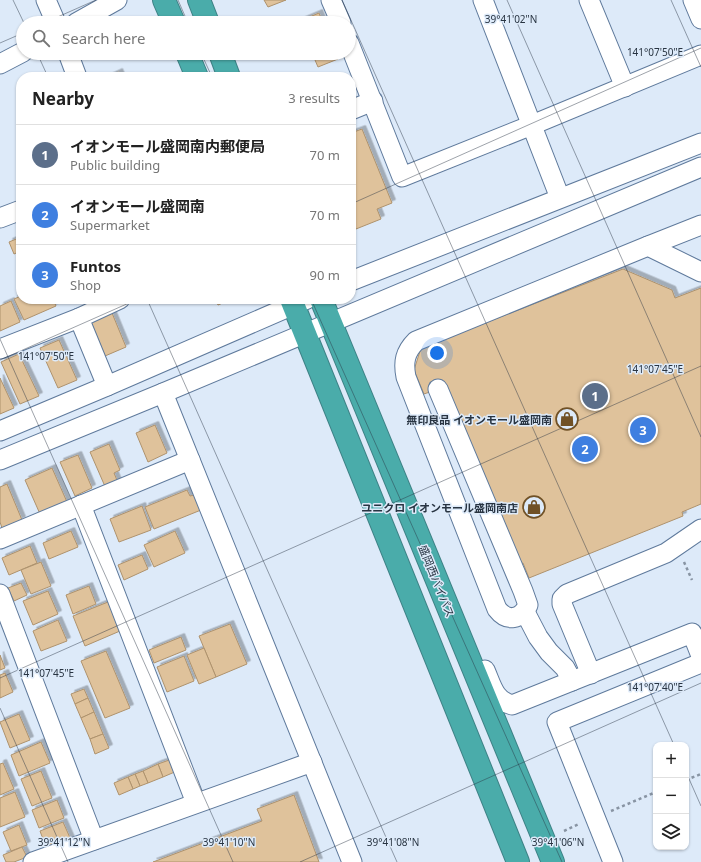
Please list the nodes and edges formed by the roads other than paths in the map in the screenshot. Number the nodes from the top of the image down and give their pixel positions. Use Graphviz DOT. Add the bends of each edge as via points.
graph roads {
  1 [pos="46,0"];
  2 [pos="117,0"];
  3 [pos="164,0"];
  4 [pos="199,0"];
  5 [pos="331,0"];
  6 [pos="482,0"];
  7 [pos="589,0"];
  8 [pos="693,0"];
  9 [pos="53,16"];
  10 [pos="88,16"];
  11 [pos="171,16"];
  12 [pos="205,16"];
  13 [pos="338,16"];
  14 [pos="701,20"];
  15 [pos="701,55"];
  16 [pos="16,56"];
  17 [pos="71,60"];
  18 [pos="190,60"];
  19 [pos="223,60"];
  20 [pos="356,60"];
  21 [pos="0,64"];
  22 [pos="75,72"];
  23 [pos="195,72"];
  24 [pos="227,72"];
  25 [pos="625,88"];
  26 [pos="373,101"];
  27 [pos="356,108"];
  28 [pos="532,125"];
  29 [pos="701,143"];
  30 [pos="701,156"];
  31 [pos="701,167"];
  32 [pos="604,181"];
  33 [pos="560,198"];
  34 [pos="16,212"];
  35 [pos="0,218"];
  36 [pos="701,225"];
  37 [pos="648,246"];
  38 [pos="701,272"];
  39 [pos="356,279"];
  40 [pos="109,304"];
  41 [pos="290,304"];
  42 [pos="298,304"];
  43 [pos="323,304"];
  44 [pos="79,318"];
  45 [pos="330,322"];
  46 [pos="305,333"];
  47 [pos="0,349"];
  48 [pos="107,386"];
  49 [pos="438,389"];
  50 [pos="163,393"];
  51 [pos="0,431"];
  52 [pos="0,460"];
  53 [pos="190,460"];
  54 [pos="81,505"];
  55 [pos="701,530"];
  56 [pos="0,539"];
  57 [pos="435,576"];
  58 [pos="0,594"];
  59 [pos="525,612"];
  60 [pos="696,631"];
  61 [pos="701,656"];
  62 [pos="701,663"];
  63 [pos="591,674"];
  64 [pos="572,681"];
  65 [pos="312,762"];
  66 [pos="196,803"];
  67 [pos="94,840"];
  68 [pos="33,862"];
  69 [pos="352,862"];
  70 [pos="518,862"];
  71 [pos="553,862"];
  72 [pos="613,862"];
  1 -- 9 [label="street"];
  2 -- 10 [label="street"];
  3 -- 11 [label="highway"];
  4 -- 12 [label="highway"];
  5 -- 13 [label="street"];
  6 -- 28 [label="street"];
  7 -- 25 [label="street"];
  8 -- 14 [label="street"];
  15 -- 25 [label="street"];
  16 -- 21 [label="street"];
  17 -- 22 [label="street"];
  18 -- 23 [label="highway"];
  19 -- 24 [label="highway"];
  20 -- 26 [label="street"];
  25 -- 28 [label="street"];
  26 -- 27 [label="street"];
  26 -- 28 [label="street" via="402,177"];
  28 -- 33 [label="street"];
  29 -- 32 [label="street"];
  30 -- 32 [label="street" via="648,178"];
  31 -- 45 [label="street"];
  32 -- 33 [label="street"];
  33 -- 39 [label="street"];
  34 -- 35 [label="street"];
  36 -- 37 [label="street"];
  37 -- 38 [label="street"];
  37 -- 59 [label="street" via="416,341 406,356 406,377 497,609 508,618"];
  40 -- 44 [label="street"];
  41 -- 48 [label="street"];
  42 -- 46 [label="highway"];
  43 -- 45 [label="highway, 盛岡西バイパス"];
  44 -- 47 [label="street"];
  44 -- 48 [label="street"];
  45 -- 46 [label="street"];
  45 -- 57 [label="highway, 盛岡西バイパス"];
  46 -- 50 [label="street"];
  46 -- 70 [label="highway"];
  48 -- 51 [label="street"];
  49 -- 59 [label="street" via="523,591 528,605"];
  50 -- 52 [label="street"];
  50 -- 53 [label="street"];
  53 -- 54 [label="street"];
  53 -- 65 [label="street"];
  54 -- 56 [label="street"];
  54 -- 66 [label="street"];
  55 -- 63 [label="street" via="666,553 562,598 562,604"];
  57 -- 64 [label="street" via="446,583 497,696 503,703 512,705"];
  57 -- 71 [label="highway, 盛岡西バイパス"];
  58 -- 67 [label="street"];
  59 -- 64 [label="street" via="538,636 565,668"];
  60 -- 61 [label="street"];
  60 -- 63 [label="street"];
  62 -- 72 [label="street" via="556,722"];
  63 -- 64 [label="street"];
  65 -- 66 [label="street"];
  65 -- 69 [label="street"];
  66 -- 67 [label="street"];
  67 -- 68 [label="street"];
}
